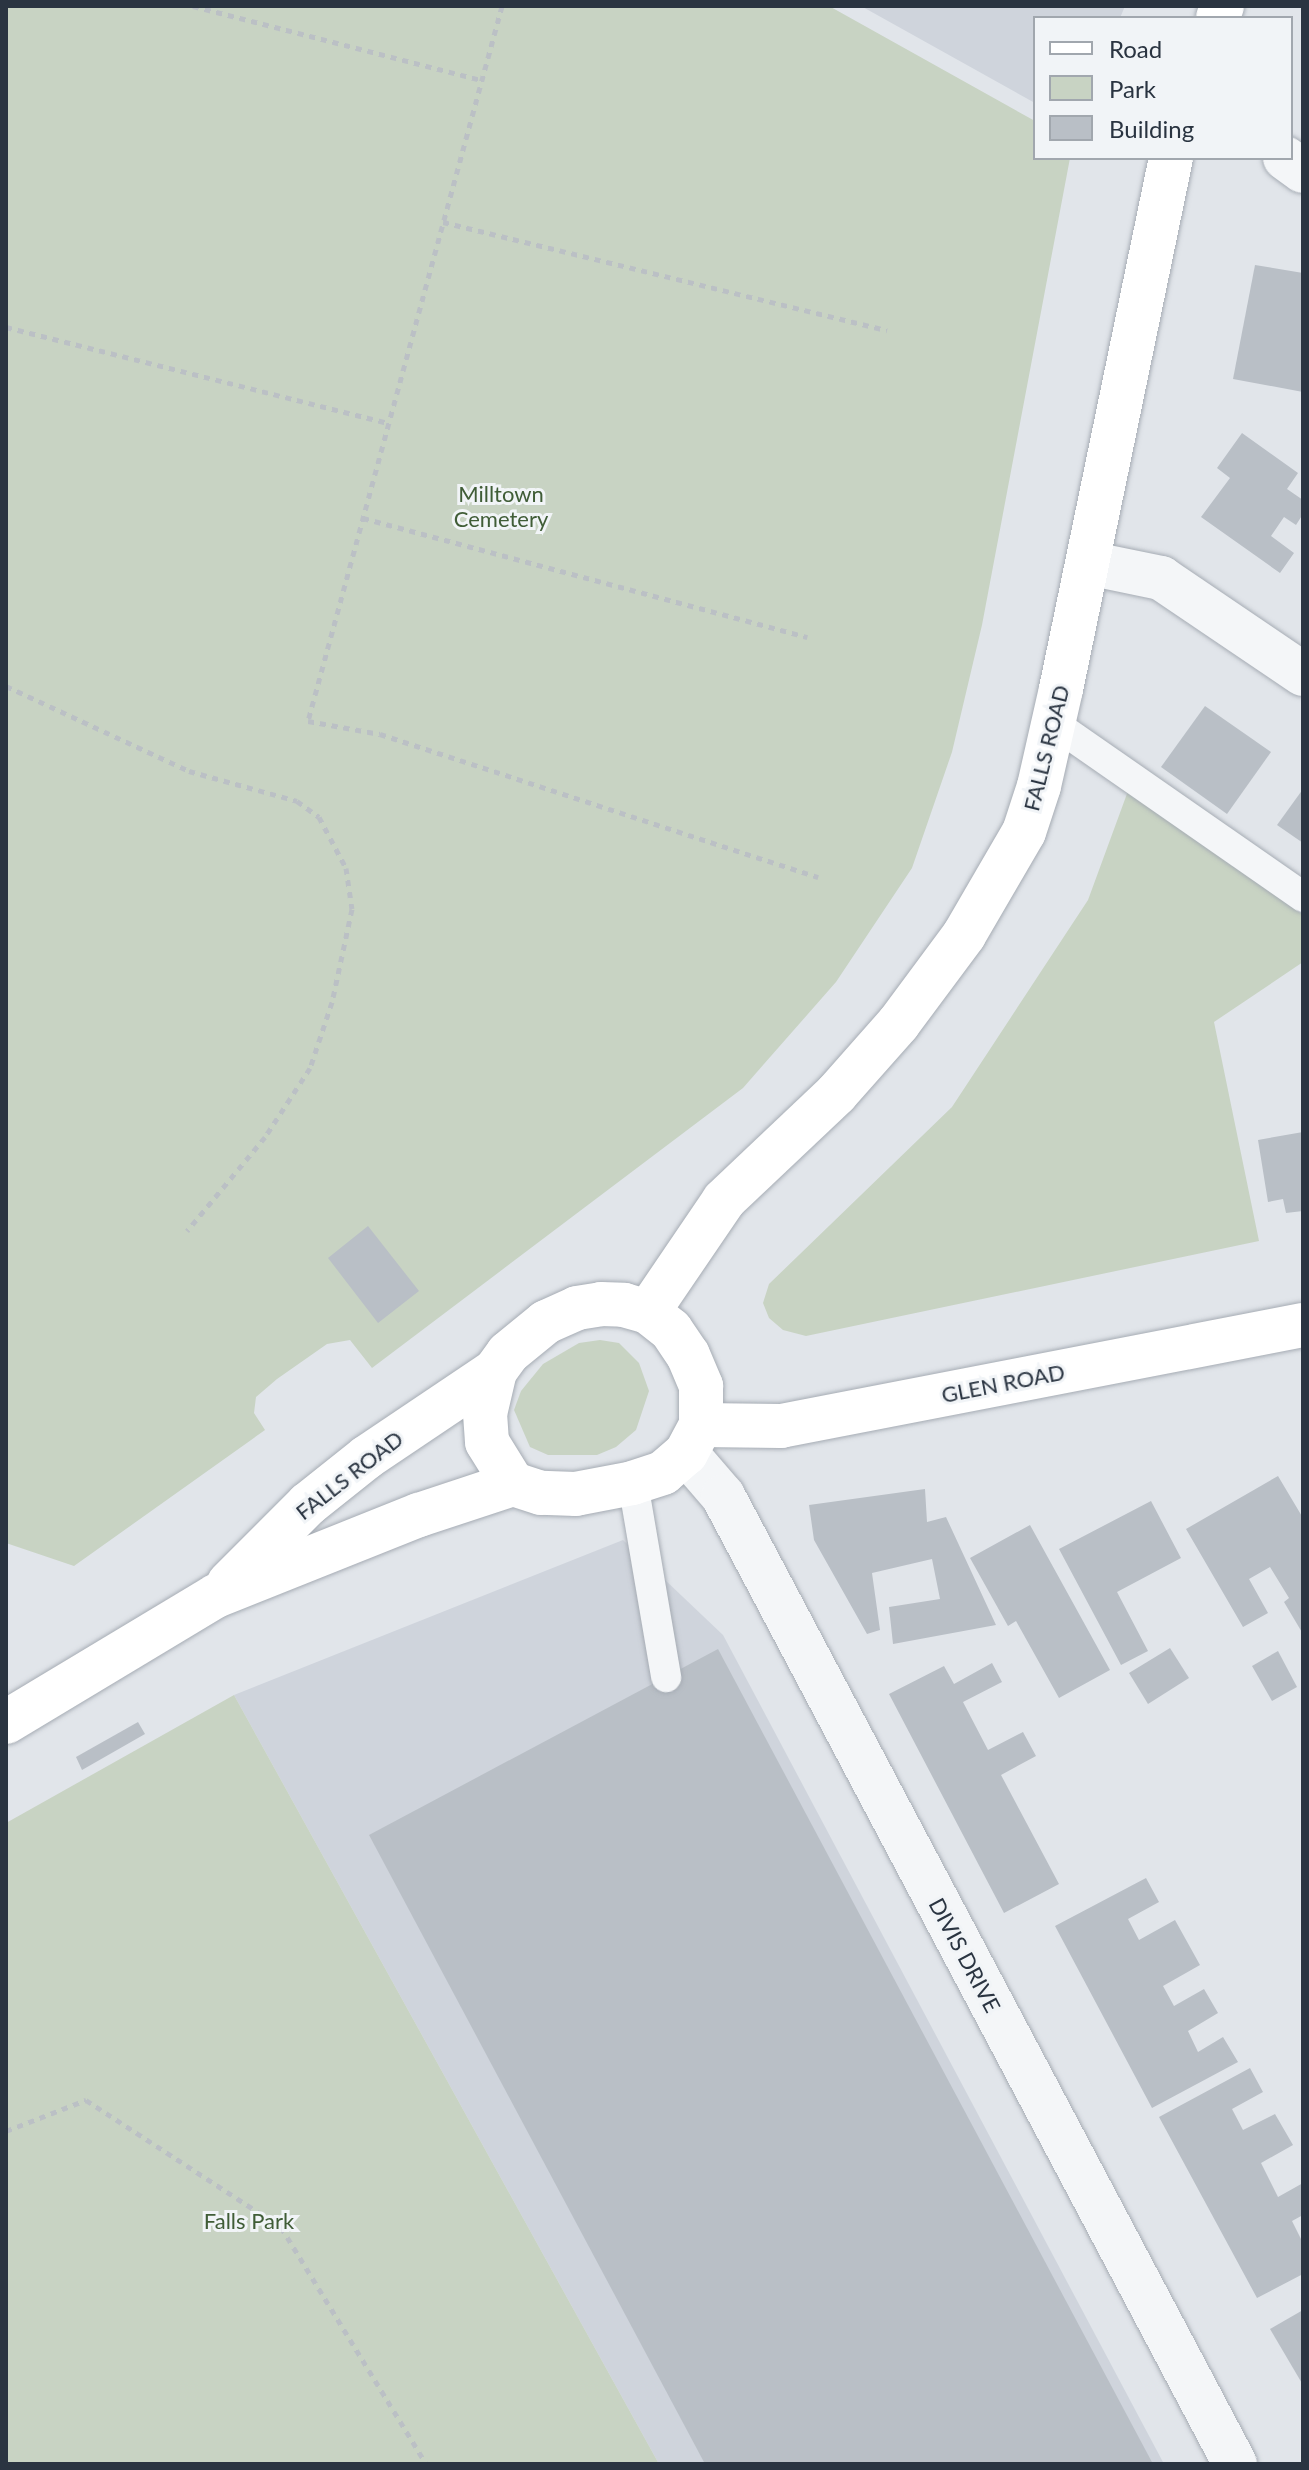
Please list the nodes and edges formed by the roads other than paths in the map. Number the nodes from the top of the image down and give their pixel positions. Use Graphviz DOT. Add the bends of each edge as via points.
graph roads {
  1 [pos="1171,160"];
  2 [pos="1088,563"];
  3 [pos="1303,674"];
  4 [pos="1053,723"];
  5 [pos="1303,897"];
  6 [pos="648,1312"];
  7 [pos="1303,1325"];
  8 [pos="495,1371"];
  9 [pos="694,1439"];
  10 [pos="633,1483"];
  11 [pos="513,1484"];
  12 [pos="216,1596"];
  13 [pos="666,1677"];
  14 [pos="6,1722"];
  15 [pos="1235,2464"];
  1 -- 2 [label="main road, FALLS ROAD"];
  2 -- 3 [label="street" via="1161,578"];
  2 -- 4 [label="main road, FALLS ROAD"];
  4 -- 5 [label="lane"];
  4 -- 6 [label="main road, FALLS ROAD" via="1024,832 964,935 898,1024 836,1094 724,1200"];
  6 -- 8 [label="main road" via="624,1305 577,1308 527,1336"];
  6 -- 9 [label="main road" via="671,1330 701,1386"];
  7 -- 9 [label="main road, GLEN ROAD"];
  8 -- 11 [label="main road" via="485,1414 487,1442"];
  8 -- 12 [label="main road, FALLS ROAD" via="331,1485"];
  9 -- 10 [label="main road" via="663,1473"];
  9 -- 15 [label="street, DIVIS DRIVE"];
  10 -- 11 [label="main road" via="576,1494 541,1493"];
  10 -- 13 [label="lane"];
  11 -- 12 [label="main road, FALLS ROAD" via="419,1515"];
  12 -- 14 [label="main road, FALLS ROAD"];
}
